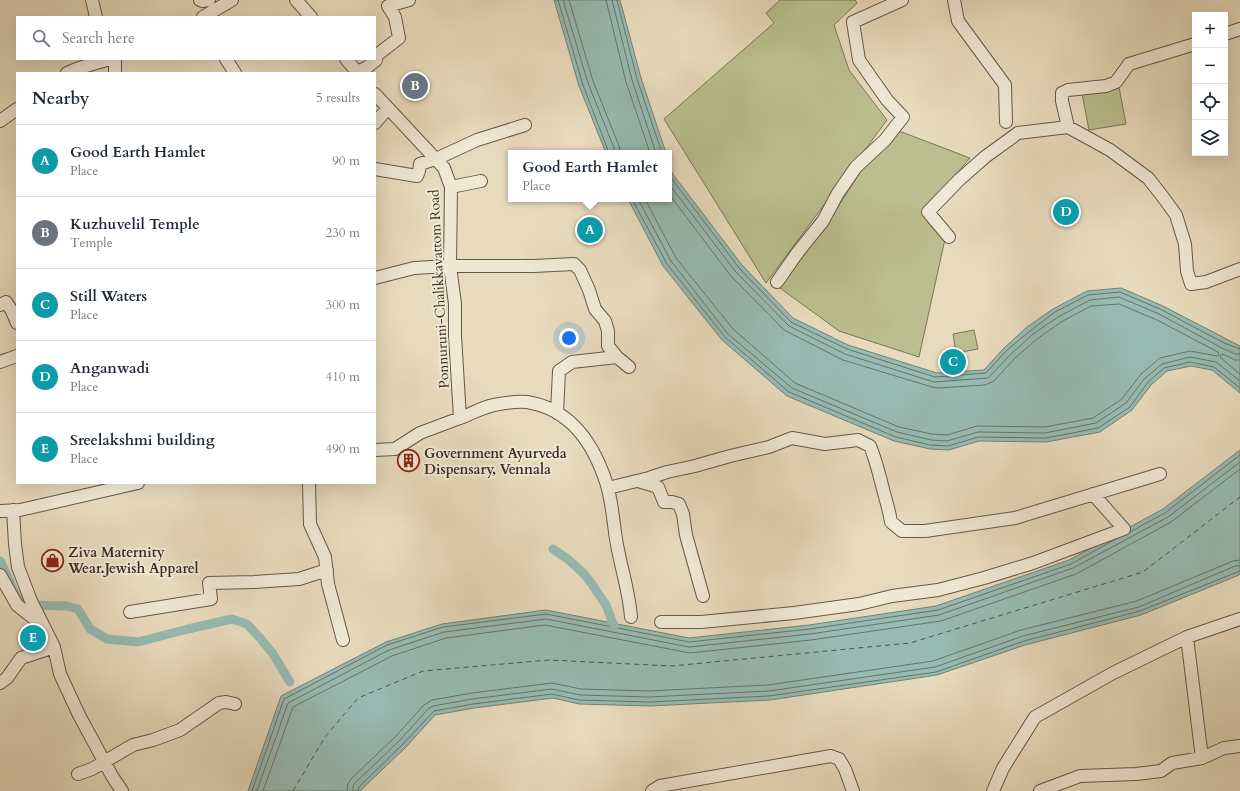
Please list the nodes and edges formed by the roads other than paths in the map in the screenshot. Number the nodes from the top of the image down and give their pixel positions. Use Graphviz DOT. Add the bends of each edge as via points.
graph roads {
  1 [pos="92,0"];
  2 [pos="200,0"];
  3 [pos="209,0"];
  4 [pos="409,0"];
  5 [pos="902,0"];
  6 [pos="954,0"];
  7 [pos="301,1"];
  8 [pos="225,2"];
  9 [pos="96,16"];
  10 [pos="204,16"];
  11 [pos="310,16"];
  12 [pos="1240,30"];
  13 [pos="1228,33"];
  14 [pos="1192,45"];
  15 [pos="106,60"];
  16 [pos="109,60"];
  17 [pos="227,60"];
  18 [pos="347,60"];
  19 [pos="69,72"];
  20 [pos="115,72"];
  21 [pos="234,72"];
  22 [pos="357,72"];
  23 [pos="376,95"];
  24 [pos="388,108"];
  25 [pos="16,110"];
  26 [pos="0,121"];
  27 [pos="376,122"];
  28 [pos="1006,122"];
  29 [pos="525,125"];
  30 [pos="1068,127"];
  31 [pos="436,160"];
  32 [pos="376,169"];
  33 [pos="481,181"];
  34 [pos="451,187"];
  35 [pos="949,237"];
  36 [pos="450,266"];
  37 [pos="1240,269"];
  38 [pos="376,278"];
  39 [pos="777,282"];
  40 [pos="0,305"];
  41 [pos="16,321"];
  42 [pos="16,356"];
  43 [pos="618,357"];
  44 [pos="0,362"];
  45 [pos="629,367"];
  46 [pos="557,413"];
  47 [pos="460,418"];
  48 [pos="376,450"];
  49 [pos="1160,474"];
  50 [pos="638,481"];
  51 [pos="309,484"];
  52 [pos="123,485"];
  53 [pos="608,488"];
  54 [pos="1093,494"];
  55 [pos="12,510"];
  56 [pos="0,511"];
  57 [pos="327,570"];
  58 [pos="0,575"];
  59 [pos="5,594"];
  60 [pos="704,596"];
  61 [pos="130,612"];
  62 [pos="631,617"];
  63 [pos="1240,619"];
  64 [pos="661,622"];
  65 [pos="43,626"];
  66 [pos="1187,637"];
  67 [pos="343,640"];
  68 [pos="54,647"];
  69 [pos="0,683"];
  70 [pos="235,704"];
  71 [pos="1240,746"];
  72 [pos="1202,758"];
  73 [pos="104,762"];
  74 [pos="78,774"];
  75 [pos="1065,786"];
  76 [pos="122,791"];
  77 [pos="652,791"];
  78 [pos="853,791"];
  79 [pos="993,791"];
  80 [pos="1040,791"];
  1 -- 9 [label="street"];
  2 -- 3 [label="street"];
  4 -- 22 [label="street" via="388,6 395,17 399,38 377,55 376,60"];
  5 -- 39 [label="street" via="852,22 858,60 886,100 903,117 885,140 856,167 823,220"];
  6 -- 28 [label="street" via="958,21 1005,85"];
  7 -- 11 [label="street"];
  8 -- 10 [label="street"];
  12 -- 13 [label="street"];
  14 -- 30 [label="street" via="1129,64 1116,82 1106,86 1068,90 1062,93"];
  15 -- 19 [label="street"];
  16 -- 20 [label="street"];
  17 -- 21 [label="street"];
  18 -- 22 [label="street"];
  23 -- 24 [label="street, Ponnuruni-Chalikkavattom Road"];
  24 -- 27 [label="street"];
  24 -- 31 [label="street, Ponnuruni-Chalikkavattom Road"];
  25 -- 26 [label="street"];
  29 -- 31 [label="street" via="477,140"];
  30 -- 35 [label="street" via="1018,133 959,180 928,212"];
  30 -- 37 [label="street" via="1110,150 1148,178 1163,197 1176,215 1185,244 1187,271 1191,284 1206,282"];
  31 -- 32 [label="street" via="420,164 416,176"];
  31 -- 34 [label="street, Ponnuruni-Chalikkavattom Road" via="444,168"];
  33 -- 34 [label="street"];
  34 -- 36 [label="street, Ponnuruni-Chalikkavattom Road"];
  36 -- 38 [label="street" via="414,268"];
  36 -- 43 [label="street" via="574,264 580,270 595,309 605,321 608,346"];
  36 -- 47 [label="street, Ponnuruni-Chalikkavattom Road"];
  40 -- 41 [label="street" via="6,302"];
  42 -- 44 [label="street"];
  43 -- 45 [label="street"];
  43 -- 46 [label="street" via="572,362 559,371"];
  46 -- 47 [label="street" via="548,408 520,402 493,405"];
  46 -- 53 [label="street" via="569,420 584,436"];
  47 -- 48 [label="street" via="420,433 395,449"];
  49 -- 54 [label="street"];
  50 -- 53 [label="street"];
  50 -- 54 [label="street" via="769,447 792,438 825,444 858,440 870,446 876,458 891,522 902,531 925,531 1015,518"];
  50 -- 60 [label="street" via="658,487 664,502 678,504"];
  51 -- 57 [label="street" via="310,524 325,557"];
  52 -- 55 [label="street"];
  53 -- 62 [label="street"];
  54 -- 64 [label="street" via="1124,529 1033,563 984,578 938,590 801,612 701,622"];
  55 -- 56 [label="street"];
  55 -- 65 [label="street" via="18,567"];
  57 -- 61 [label="street" via="299,579 210,583 211,599"];
  57 -- 67 [label="street" via="328,584"];
  58 -- 59 [label="street"];
  59 -- 65 [label="street"];
  63 -- 66 [label="street"];
  65 -- 68 [label="street"];
  66 -- 72 [label="street"];
  66 -- 79 [label="street" via="1113,672 1035,717 1003,768"];
  68 -- 69 [label="street" via="21,658 7,678"];
  68 -- 73 [label="street" via="60,674"];
  70 -- 73 [label="street" via="220,703 180,730 133,745"];
  71 -- 72 [label="street" via="1224,748"];
  72 -- 75 [label="street" via="1172,763 1161,771 1080,776"];
  73 -- 74 [label="street"];
  73 -- 76 [label="street"];
  75 -- 80 [label="street"];
  77 -- 78 [label="street" via="660,786 831,756 839,759"];
}
